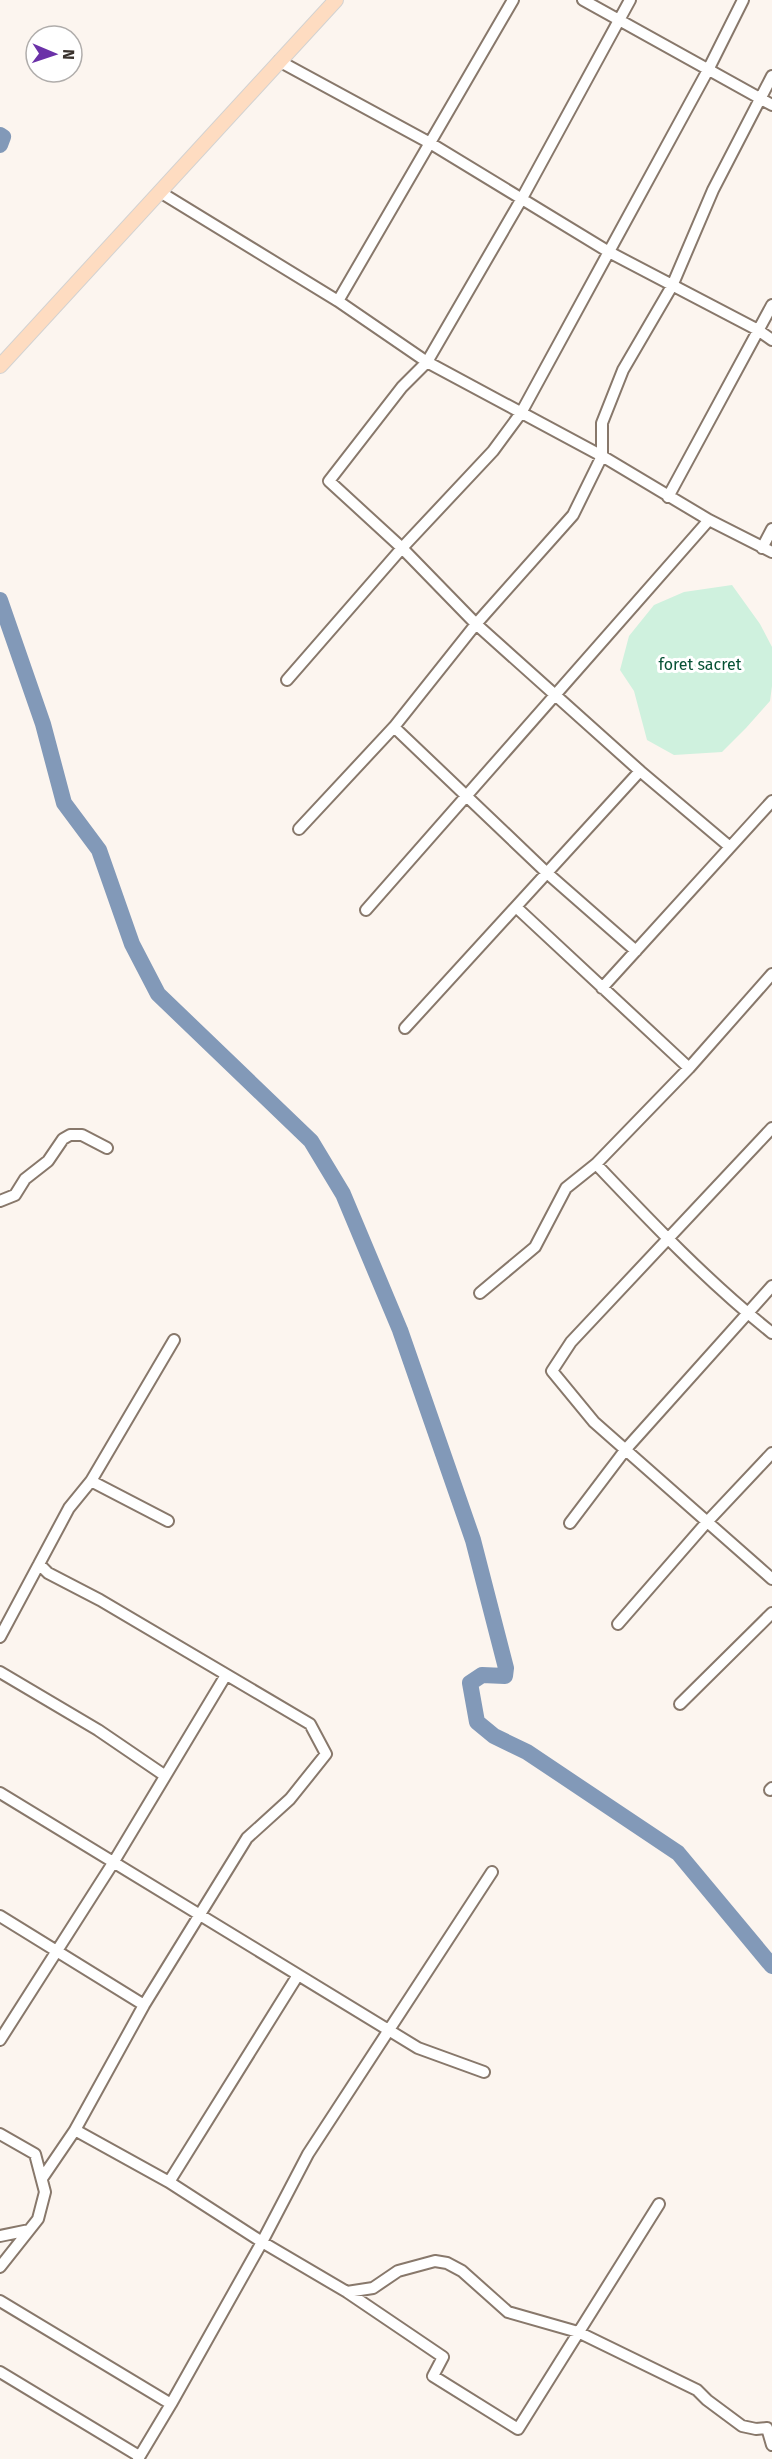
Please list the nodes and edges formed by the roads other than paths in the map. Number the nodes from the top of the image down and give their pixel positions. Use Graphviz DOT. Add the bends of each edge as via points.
graph roads {
  1 [pos="336,0"];
  2 [pos="513,0"];
  3 [pos="584,0"];
  4 [pos="630,0"];
  5 [pos="743,0"];
  6 [pos="619,22"];
  7 [pos="279,62"];
  8 [pos="708,70"];
  9 [pos="772,76"];
  10 [pos="760,98"];
  11 [pos="772,105"];
  12 [pos="430,143"];
  13 [pos="160,192"];
  14 [pos="521,200"];
  15 [pos="609,252"];
  16 [pos="672,286"];
  17 [pos="338,301"];
  18 [pos="772,305"];
  19 [pos="758,330"];
  20 [pos="772,340"];
  21 [pos="427,362"];
  22 [pos="0,366"];
  23 [pos="521,413"];
  24 [pos="602,456"];
  25 [pos="668,497"];
  26 [pos="708,520"];
  27 [pos="772,530"];
  28 [pos="402,548"];
  29 [pos="767,550"];
  30 [pos="476,624"];
  31 [pos="287,680"];
  32 [pos="555,695"];
  33 [pos="394,727"];
  34 [pos="640,771"];
  35 [pos="465,797"];
  36 [pos="771,805"];
  37 [pos="300,829"];
  38 [pos="730,847"];
  39 [pos="547,873"];
  40 [pos="516,907"];
  41 [pos="366,910"];
  42 [pos="636,951"];
  43 [pos="772,974"];
  44 [pos="603,988"];
  45 [pos="405,1028"];
  46 [pos="689,1068"];
  47 [pos="772,1128"];
  48 [pos="107,1148"];
  49 [pos="596,1164"];
  50 [pos="0,1201"];
  51 [pos="668,1240"];
  52 [pos="772,1286"];
  53 [pos="480,1293"];
  54 [pos="747,1313"];
  55 [pos="772,1333"];
  56 [pos="174,1340"];
  57 [pos="626,1449"];
  58 [pos="772,1453"];
  59 [pos="91,1481"];
  60 [pos="168,1521"];
  61 [pos="707,1522"];
  62 [pos="570,1523"];
  63 [pos="39,1564"];
  64 [pos="772,1578"];
  65 [pos="772,1614"];
  66 [pos="618,1624"];
  67 [pos="0,1636"];
  68 [pos="0,1672"];
  69 [pos="226,1675"];
  70 [pos="680,1704"];
  71 [pos="164,1775"];
  72 [pos="0,1793"];
  73 [pos="113,1863"];
  74 [pos="492,1872"];
  75 [pos="0,1916"];
  76 [pos="200,1916"];
  77 [pos="58,1950"];
  78 [pos="298,1975"];
  79 [pos="144,2005"];
  80 [pos="390,2031"];
  81 [pos="0,2040"];
  82 [pos="484,2072"];
  83 [pos="75,2130"];
  84 [pos="0,2134"];
  85 [pos="43,2177"];
  86 [pos="169,2182"];
  87 [pos="659,2204"];
  88 [pos="29,2230"];
  89 [pos="0,2236"];
  90 [pos="262,2242"];
  91 [pos="0,2267"];
  92 [pos="347,2292"];
  93 [pos="0,2301"];
  94 [pos="578,2332"];
  95 [pos="0,2372"];
  96 [pos="171,2404"];
  97 [pos="772,2445"];
  98 [pos="139,2458"];
  1 -- 7 [label="main road"];
  2 -- 12 [label="street"];
  3 -- 6 [label="street"];
  4 -- 6 [label="street"];
  5 -- 8 [label="street"];
  6 -- 8 [label="street"];
  6 -- 14 [label="street"];
  7 -- 12 [label="street"];
  7 -- 13 [label="main road"];
  8 -- 10 [label="street"];
  8 -- 15 [label="street"];
  9 -- 10 [label="street"];
  10 -- 11 [label="street"];
  10 -- 16 [label="street" via="713,190"];
  12 -- 14 [label="street"];
  12 -- 17 [label="street"];
  13 -- 17 [label="street"];
  13 -- 22 [label="main road"];
  14 -- 15 [label="street"];
  14 -- 21 [label="street"];
  15 -- 16 [label="street"];
  15 -- 23 [label="street"];
  16 -- 19 [label="street"];
  16 -- 24 [label="street" via="622,370 602,423"];
  17 -- 21 [label="street"];
  18 -- 19 [label="street"];
  19 -- 20 [label="street"];
  19 -- 25 [label="street"];
  21 -- 23 [label="street"];
  21 -- 28 [label="street" via="402,387 329,481"];
  23 -- 24 [label="street"];
  23 -- 28 [label="street" via="493,451"];
  24 -- 25 [label="street"];
  24 -- 30 [label="street" via="573,515"];
  25 -- 26 [label="street"];
  26 -- 29 [label="street"];
  26 -- 32 [label="street"];
  27 -- 29 [label="street"];
  28 -- 30 [label="street"];
  28 -- 31 [label="street"];
  30 -- 32 [label="street"];
  30 -- 33 [label="street"];
  32 -- 34 [label="street"];
  32 -- 35 [label="street"];
  33 -- 35 [label="street"];
  33 -- 37 [label="street"];
  34 -- 38 [label="street"];
  34 -- 39 [label="street"];
  35 -- 39 [label="street"];
  35 -- 41 [label="street"];
  36 -- 38 [label="street"];
  38 -- 42 [label="street"];
  39 -- 40 [label="street"];
  39 -- 42 [label="street"];
  40 -- 44 [label="street"];
  40 -- 45 [label="street"];
  42 -- 44 [label="street"];
  43 -- 46 [label="street"];
  44 -- 46 [label="street"];
  46 -- 49 [label="street"];
  47 -- 51 [label="street"];
  48 -- 50 [label="street" via="82,1135 70,1135 48,1161 25,1179 15,1195"];
  49 -- 51 [label="street"];
  49 -- 53 [label="street" via="567,1188 535,1246"];
  51 -- 54 [label="street"];
  51 -- 57 [label="street" via="571,1342 552,1371 594,1422"];
  52 -- 54 [label="street"];
  54 -- 55 [label="street"];
  54 -- 57 [label="street"];
  56 -- 59 [label="street"];
  57 -- 61 [label="street"];
  57 -- 62 [label="street"];
  58 -- 61 [label="street"];
  59 -- 60 [label="street"];
  59 -- 63 [label="street" via="69,1508"];
  61 -- 64 [label="street"];
  61 -- 66 [label="street"];
  63 -- 67 [label="street"];
  63 -- 69 [label="street" via="48,1573"];
  65 -- 70 [label="street"];
  68 -- 71 [label="street" via="98,1730"];
  69 -- 71 [label="street"];
  69 -- 76 [label="street" via="310,1724 326,1754 290,1798 247,1838"];
  71 -- 73 [label="street"];
  72 -- 73 [label="street"];
  73 -- 76 [label="street"];
  73 -- 77 [label="street"];
  74 -- 80 [label="street"];
  75 -- 77 [label="street"];
  76 -- 78 [label="street"];
  76 -- 79 [label="street"];
  77 -- 79 [label="street"];
  77 -- 81 [label="street"];
  78 -- 80 [label="street"];
  78 -- 86 [label="street"];
  79 -- 83 [label="street"];
  80 -- 82 [label="street" via="418,2048"];
  80 -- 90 [label="street" via="308,2154"];
  83 -- 85 [label="street"];
  83 -- 86 [label="street"];
  84 -- 85 [label="street" via="35,2154"];
  85 -- 88 [label="street" via="43,2201 38,2219"];
  86 -- 90 [label="street"];
  87 -- 94 [label="street"];
  88 -- 89 [label="street"];
  88 -- 91 [label="street"];
  90 -- 92 [label="street"];
  90 -- 96 [label="street"];
  92 -- 94 [label="street" via="373,2288 398,2271 435,2261 447,2263 462,2271 508,2312"];
  92 -- 94 [label="street" via="443,2357 432,2376 518,2429"];
  93 -- 96 [label="street"];
  94 -- 97 [label="street" via="697,2390 742,2426 766,2428"];
  95 -- 98 [label="street"];
  96 -- 98 [label="street"];
}
